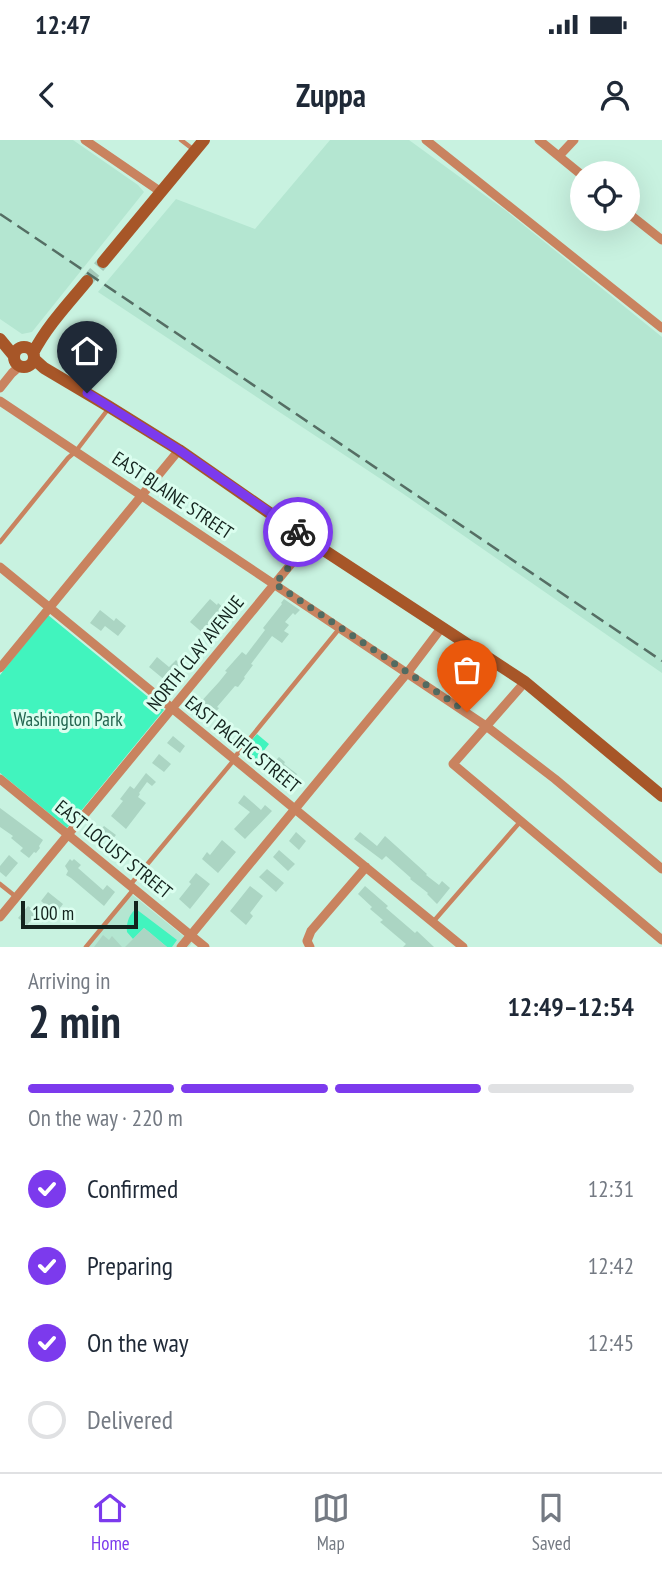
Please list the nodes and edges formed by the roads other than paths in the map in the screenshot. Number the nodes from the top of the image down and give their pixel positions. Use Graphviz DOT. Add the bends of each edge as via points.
graph roads {
  1 [pos="85,140"];
  2 [pos="181,140"];
  3 [pos="204,140"];
  4 [pos="426,140"];
  5 [pos="539,140"];
  6 [pos="574,140"];
  7 [pos="195,151"];
  8 [pos="559,156"];
  9 [pos="570,165"];
  10 [pos="161,192"];
  11 [pos="640,223"];
  12 [pos="662,240"];
  13 [pos="103,262"];
  14 [pos="86,281"];
  15 [pos="662,328"];
  16 [pos="0,339"];
  17 [pos="26,358"];
  18 [pos="0,388"];
  19 [pos="0,401"];
  20 [pos="110,407"];
  21 [pos="179,450"];
  22 [pos="76,451"];
  23 [pos="142,495"];
  24 [pos="310,541"];
  25 [pos="0,542"];
  26 [pos="0,568"];
  27 [pos="275,584"];
  28 [pos="49,609"];
  29 [pos="341,627"];
  30 [pos="442,627"];
  31 [pos="0,668"];
  32 [pos="408,672"];
  33 [pos="525,682"];
  34 [pos="172,709"];
  35 [pos="486,726"];
  36 [pos="234,759"];
  37 [pos="0,779"];
  38 [pos="662,796"];
  39 [pos="295,809"];
  40 [pos="521,821"];
  41 [pos="69,834"];
  42 [pos="366,867"];
  43 [pos="662,869"];
  44 [pos="0,884"];
  45 [pos="132,887"];
  46 [pos="16,897"];
  47 [pos="0,917"];
  48 [pos="433,922"];
  49 [pos="190,935"];
  50 [pos="662,940"];
  51 [pos="86,947"];
  52 [pos="181,947"];
  53 [pos="205,947"];
  54 [pos="310,947"];
  55 [pos="463,947"];
  1 -- 10 [label="street"];
  2 -- 7 [label="lane"];
  3 -- 7 [label="street"];
  4 -- 15 [label="street"];
  5 -- 8 [label="street"];
  6 -- 8 [label="street"];
  7 -- 10 [label="street"];
  8 -- 9 [label="street"];
  10 -- 13 [label="street"];
  11 -- 12 [label="street"];
  14 -- 17 [label="street"];
  16 -- 17 [label="street"];
  17 -- 18 [label="street"];
  17 -- 20 [label="street"];
  19 -- 22 [label="street, EAST BLAINE STREET"];
  20 -- 21 [label="street"];
  20 -- 22 [label="lane"];
  21 -- 23 [label="street"];
  21 -- 24 [label="street"];
  22 -- 23 [label="street, EAST BLAINE STREET"];
  22 -- 25 [label="lane"];
  23 -- 27 [label="street, EAST BLAINE STREET"];
  23 -- 28 [label="street"];
  24 -- 27 [label="street, NORTH CLAY AVENUE"];
  24 -- 30 [label="street"];
  26 -- 28 [label="street, EAST PACIFIC STREET"];
  27 -- 29 [label="street, EAST BLAINE STREET"];
  27 -- 34 [label="street, NORTH CLAY AVENUE"];
  28 -- 31 [label="street"];
  28 -- 34 [label="street, EAST PACIFIC STREET"];
  29 -- 32 [label="street, EAST BLAINE STREET"];
  29 -- 36 [label="lane"];
  30 -- 32 [label="street"];
  30 -- 33 [label="street"];
  32 -- 35 [label="street, EAST BLAINE STREET"];
  32 -- 39 [label="street"];
  33 -- 35 [label="street"];
  33 -- 38 [label="street"];
  34 -- 36 [label="street, EAST PACIFIC STREET"];
  34 -- 41 [label="street, NORTH CLAY AVENUE"];
  35 -- 40 [label="street" via="453,764"];
  35 -- 43 [label="street, EAST BLAINE STREET"];
  36 -- 39 [label="street, EAST PACIFIC STREET"];
  36 -- 45 [label="lane"];
  37 -- 41 [label="street, EAST LOCUST STREET"];
  39 -- 42 [label="street, EAST PACIFIC STREET"];
  39 -- 49 [label="street"];
  40 -- 48 [label="lane"];
  40 -- 50 [label="street"];
  41 -- 45 [label="street, EAST LOCUST STREET"];
  41 -- 46 [label="street, NORTH CLAY AVENUE"];
  42 -- 48 [label="street, EAST PACIFIC STREET"];
  42 -- 54 [label="street" via="311,931"];
  44 -- 46 [label="lane"];
  45 -- 49 [label="street, EAST LOCUST STREET"];
  45 -- 51 [label="lane"];
  46 -- 47 [label="street, NORTH CLAY AVENUE"];
  48 -- 55 [label="street, EAST PACIFIC STREET"];
  49 -- 52 [label="street"];
  49 -- 53 [label="street, EAST LOCUST STREET"];
}
